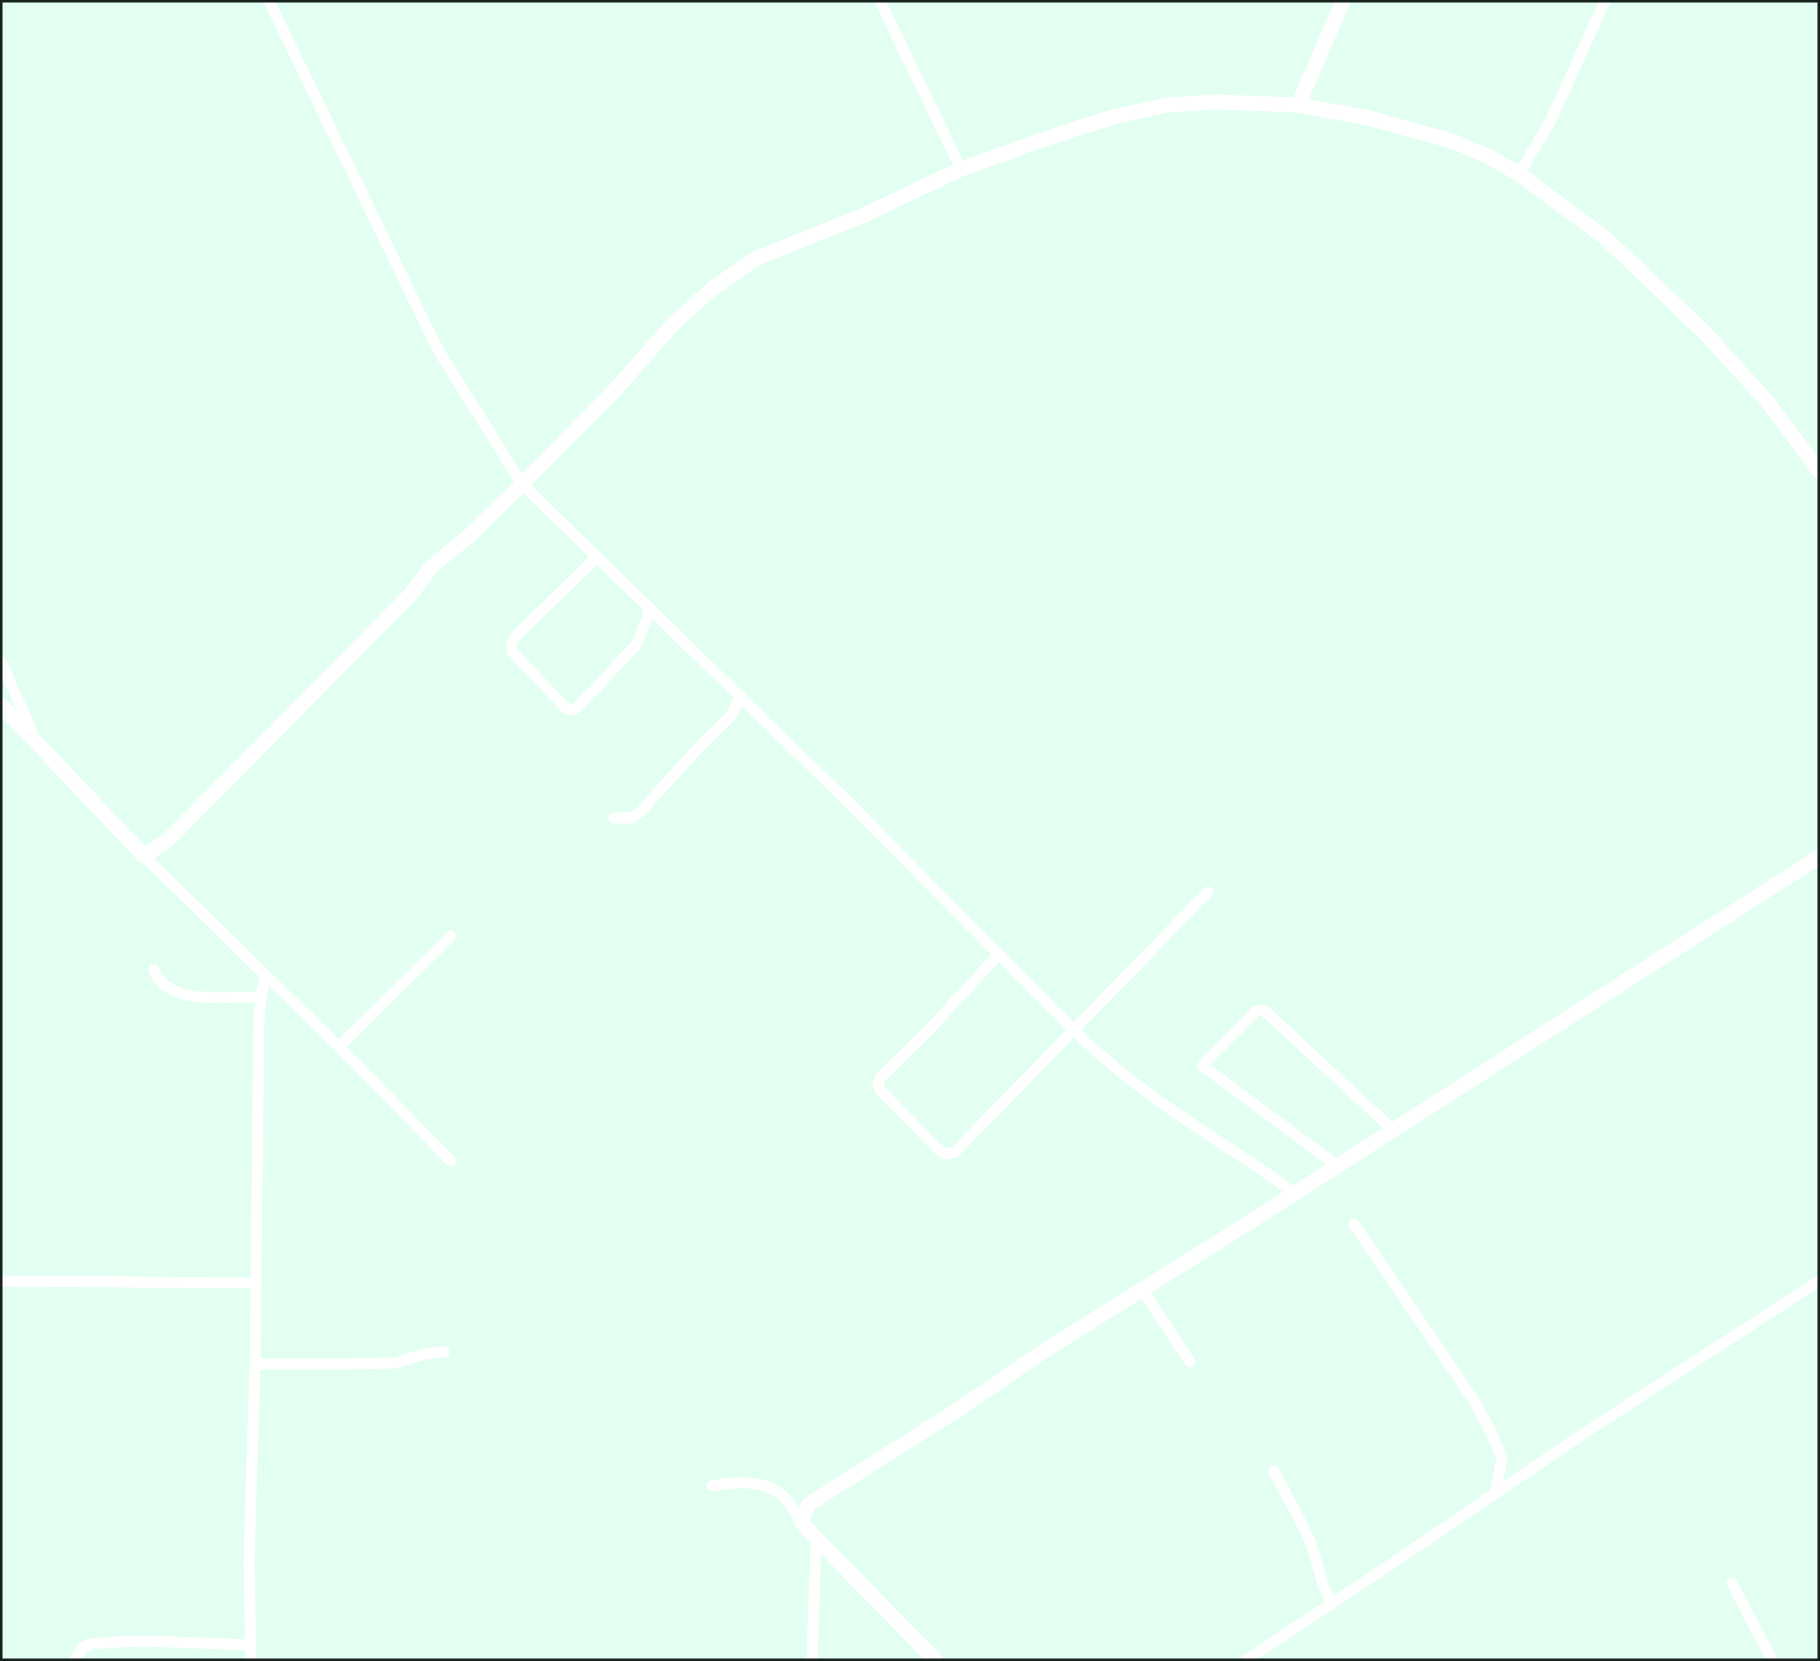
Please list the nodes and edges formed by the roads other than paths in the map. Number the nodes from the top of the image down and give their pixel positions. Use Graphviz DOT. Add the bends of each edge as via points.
graph roads {
  1 [pos="269,1"];
  2 [pos="880,1"];
  3 [pos="1343,1"];
  4 [pos="1605,1"];
  5 [pos="1298,106"];
  6 [pos="961,169"];
  7 [pos="1520,174"];
  8 [pos="1819,471"];
  9 [pos="522,484"];
  10 [pos="597,557"];
  11 [pos="649,607"];
  12 [pos="1,662"];
  13 [pos="740,696"];
  14 [pos="1,705"];
  15 [pos="37,742"];
  16 [pos="614,818"];
  17 [pos="144,856"];
  18 [pos="1819,857"];
  19 [pos="1208,892"];
  20 [pos="451,936"];
  21 [pos="998,955"];
  22 [pos="154,970"];
  23 [pos="266,976"];
  24 [pos="261,998"];
  25 [pos="1074,1031"];
  26 [pos="338,1048"];
  27 [pos="1392,1129"];
  28 [pos="451,1161"];
  29 [pos="1336,1165"];
  30 [pos="1292,1193"];
  31 [pos="1354,1224"];
  32 [pos="1,1281"];
  33 [pos="1819,1282"];
  34 [pos="256,1283"];
  35 [pos="1142,1289"];
  36 [pos="444,1352"];
  37 [pos="1190,1362"];
  38 [pos="255,1364"];
  39 [pos="1274,1472"];
  40 [pos="712,1486"];
  41 [pos="1495,1494"];
  42 [pos="801,1521"];
  43 [pos="816,1539"];
  44 [pos="1732,1583"];
  45 [pos="1332,1603"];
  46 [pos="251,1644"];
  47 [pos="75,1660"];
  48 [pos="251,1660"];
  49 [pos="812,1660"];
  50 [pos="935,1660"];
  51 [pos="1246,1660"];
  52 [pos="1772,1660"];
  1 -- 9 [label="street" via="437,348"];
  2 -- 6 [label="street"];
  3 -- 5 [label="street"];
  4 -- 7 [label="street" via="1550,122"];
  5 -- 6 [label="street" via="1216,102 1166,105 1113,117"];
  5 -- 7 [label="street" via="1369,118 1455,142"];
  6 -- 9 [label="street" via="864,215 757,258 713,288 672,325 616,389"];
  7 -- 8 [label="street" via="1604,237 1705,333 1767,400"];
  9 -- 10 [label="street"];
  9 -- 17 [label="street" via="468,537 432,566 411,594 168,840"];
  10 -- 11 [label="street"];
  10 -- 11 [label="street" via="511,644 512,652 567,709 578,707 636,645"];
  11 -- 13 [label="street"];
  12 -- 15 [label="street"];
  13 -- 16 [label="street" via="731,716 640,812 631,818"];
  13 -- 21 [label="street"];
  14 -- 15 [label="street"];
  15 -- 17 [label="street"];
  17 -- 23 [label="street"];
  18 -- 27 [label="street"];
  19 -- 25 [label="street"];
  20 -- 26 [label="street"];
  21 -- 25 [label="street"];
  21 -- 25 [label="street" via="878,1083 878,1087 937,1148 945,1154 956,1152"];
  22 -- 24 [label="street" via="160,982 180,994"];
  23 -- 24 [label="street"];
  23 -- 26 [label="street"];
  24 -- 34 [label="street"];
  25 -- 30 [label="street" via="1141,1088"];
  26 -- 28 [label="street"];
  27 -- 29 [label="street"];
  27 -- 29 [label="street" via="1265,1011 1255,1012 1203,1066"];
  29 -- 30 [label="street"];
  30 -- 35 [label="street"];
  31 -- 41 [label="street" via="1490,1430 1502,1458"];
  32 -- 34 [label="street"];
  33 -- 41 [label="street"];
  34 -- 38 [label="street"];
  35 -- 37 [label="street"];
  35 -- 42 [label="street" via="959,1409 815,1498"];
  36 -- 38 [label="street" via="424,1354 396,1363"];
  38 -- 46 [label="street" via="249,1562"];
  39 -- 45 [label="street" via="1306,1532 1326,1594"];
  40 -- 42 [label="street" via="732,1483 769,1487 784,1497"];
  41 -- 45 [label="street"];
  42 -- 43 [label="street"];
  43 -- 49 [label="street"];
  43 -- 50 [label="street"];
  44 -- 52 [label="street"];
  45 -- 51 [label="street"];
  46 -- 47 [label="street" via="145,1641 92,1644 83,1647"];
  46 -- 48 [label="street"];
}
